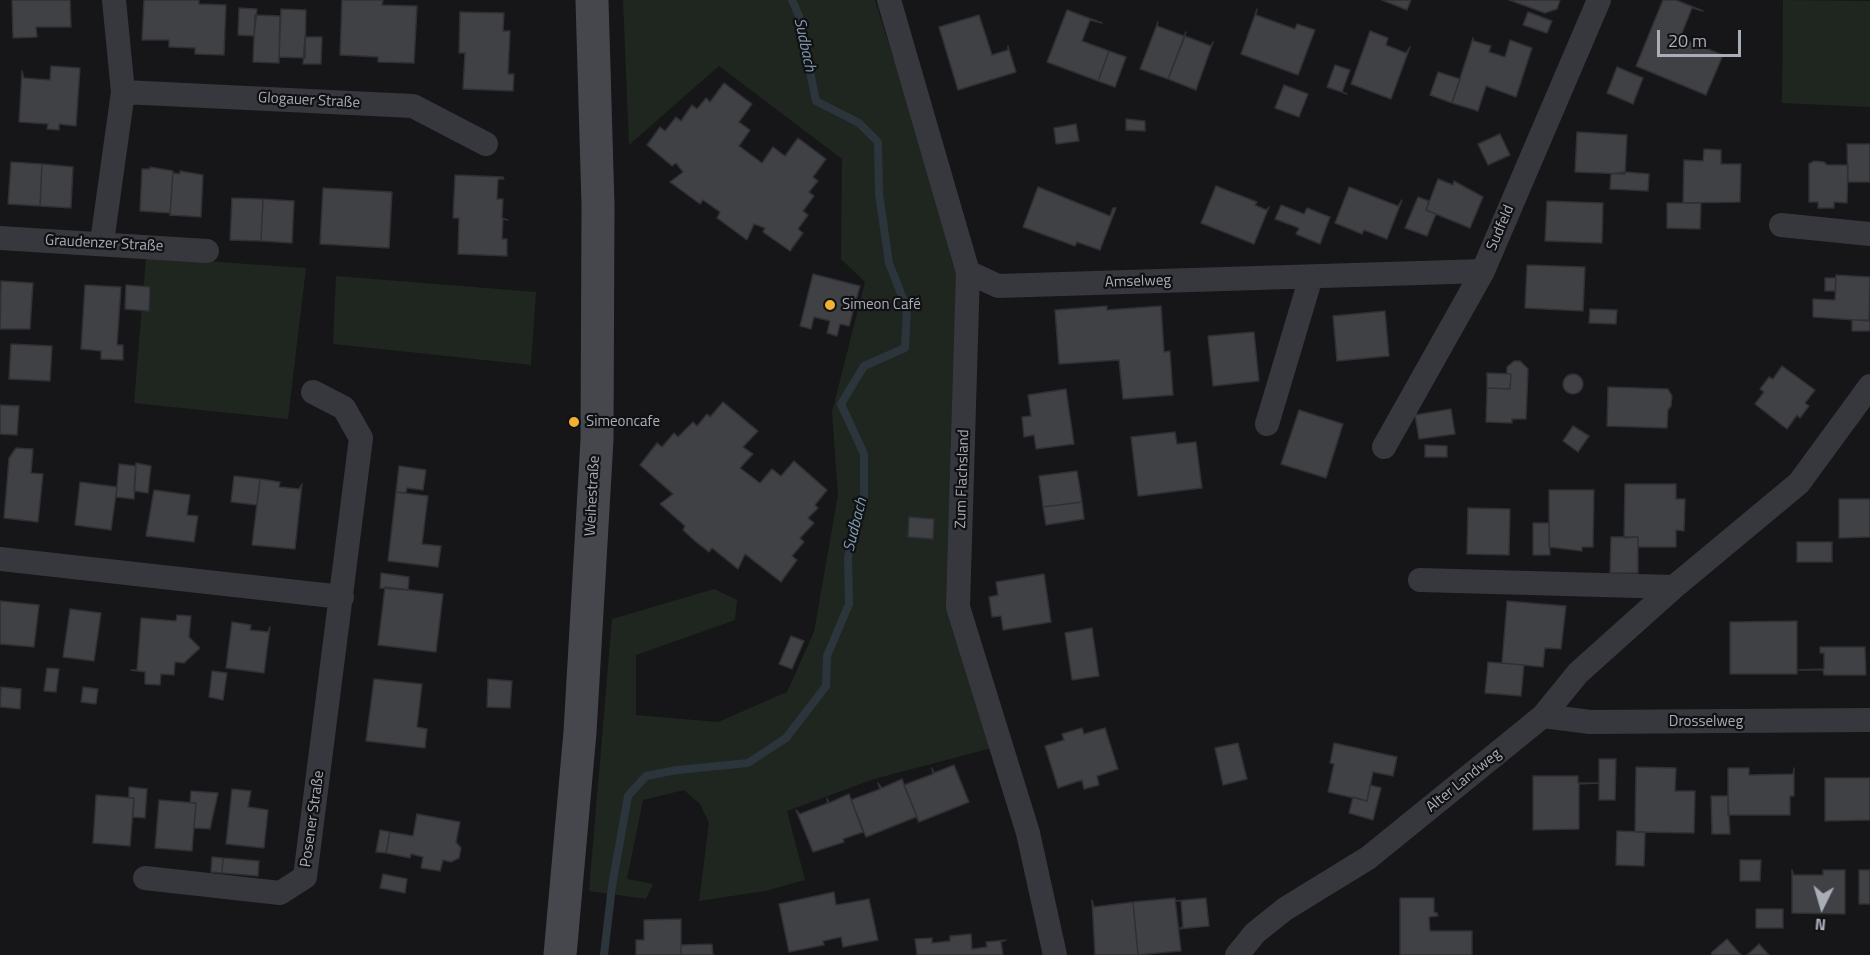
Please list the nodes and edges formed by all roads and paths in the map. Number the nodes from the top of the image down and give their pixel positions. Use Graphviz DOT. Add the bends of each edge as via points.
graph roads {
  1 [pos="114,0"];
  2 [pos="592,0"];
  3 [pos="889,0"];
  4 [pos="1599,0"];
  5 [pos="123,92"];
  6 [pos="486,144"];
  7 [pos="1781,225"];
  8 [pos="1870,234"];
  9 [pos="0,238"];
  10 [pos="102,242"];
  11 [pos="207,251"];
  12 [pos="1483,271"];
  13 [pos="968,272"];
  14 [pos="1311,277"];
  15 [pos="1870,386"];
  16 [pos="314,392"];
  17 [pos="1268,424"];
  18 [pos="1384,447"];
  19 [pos="0,559"];
  20 [pos="1420,580"];
  21 [pos="1674,587"];
  22 [pos="342,597"];
  23 [pos="1543,716"];
  24 [pos="1870,720"];
  25 [pos="145,878"];
  26 [pos="560,955"];
  27 [pos="1055,955"];
  28 [pos="1237,955"];
  1 -- 5 [label="street"];
  2 -- 26 [label="main road, Weihestraße" via="598,204 597,429 580,732"];
  3 -- 13 [label="street, Zum Flachsland"];
  4 -- 12 [label="street, Sudfeld"];
  5 -- 6 [label="street, Glogauer Straße" via="413,106"];
  5 -- 10 [label="street"];
  7 -- 8 [label="street"];
  9 -- 10 [label="street, Graudenzer Straße"];
  10 -- 11 [label="street, Graudenzer Straße"];
  12 -- 14 [label="street, Amselweg"];
  12 -- 18 [label="street, Sudfeld"];
  13 -- 14 [label="street, Amselweg" via="998,286"];
  13 -- 27 [label="street, Zum Flachsland" via="958,607 1028,832"];
  14 -- 17 [label="street"];
  15 -- 21 [label="street, Alter Landweg" via="1799,483"];
  16 -- 22 [label="street, Posener Straße" via="344,408 361,438"];
  19 -- 22 [label="street"];
  20 -- 21 [label="street"];
  21 -- 23 [label="street, Alter Landweg" via="1578,673"];
  22 -- 25 [label="street, Posener Straße" via="305,877 280,893"];
  23 -- 24 [label="street, Drosselweg" via="1590,722"];
  23 -- 28 [label="street, Alter Landweg" via="1368,858 1285,909 1255,933"];
}
